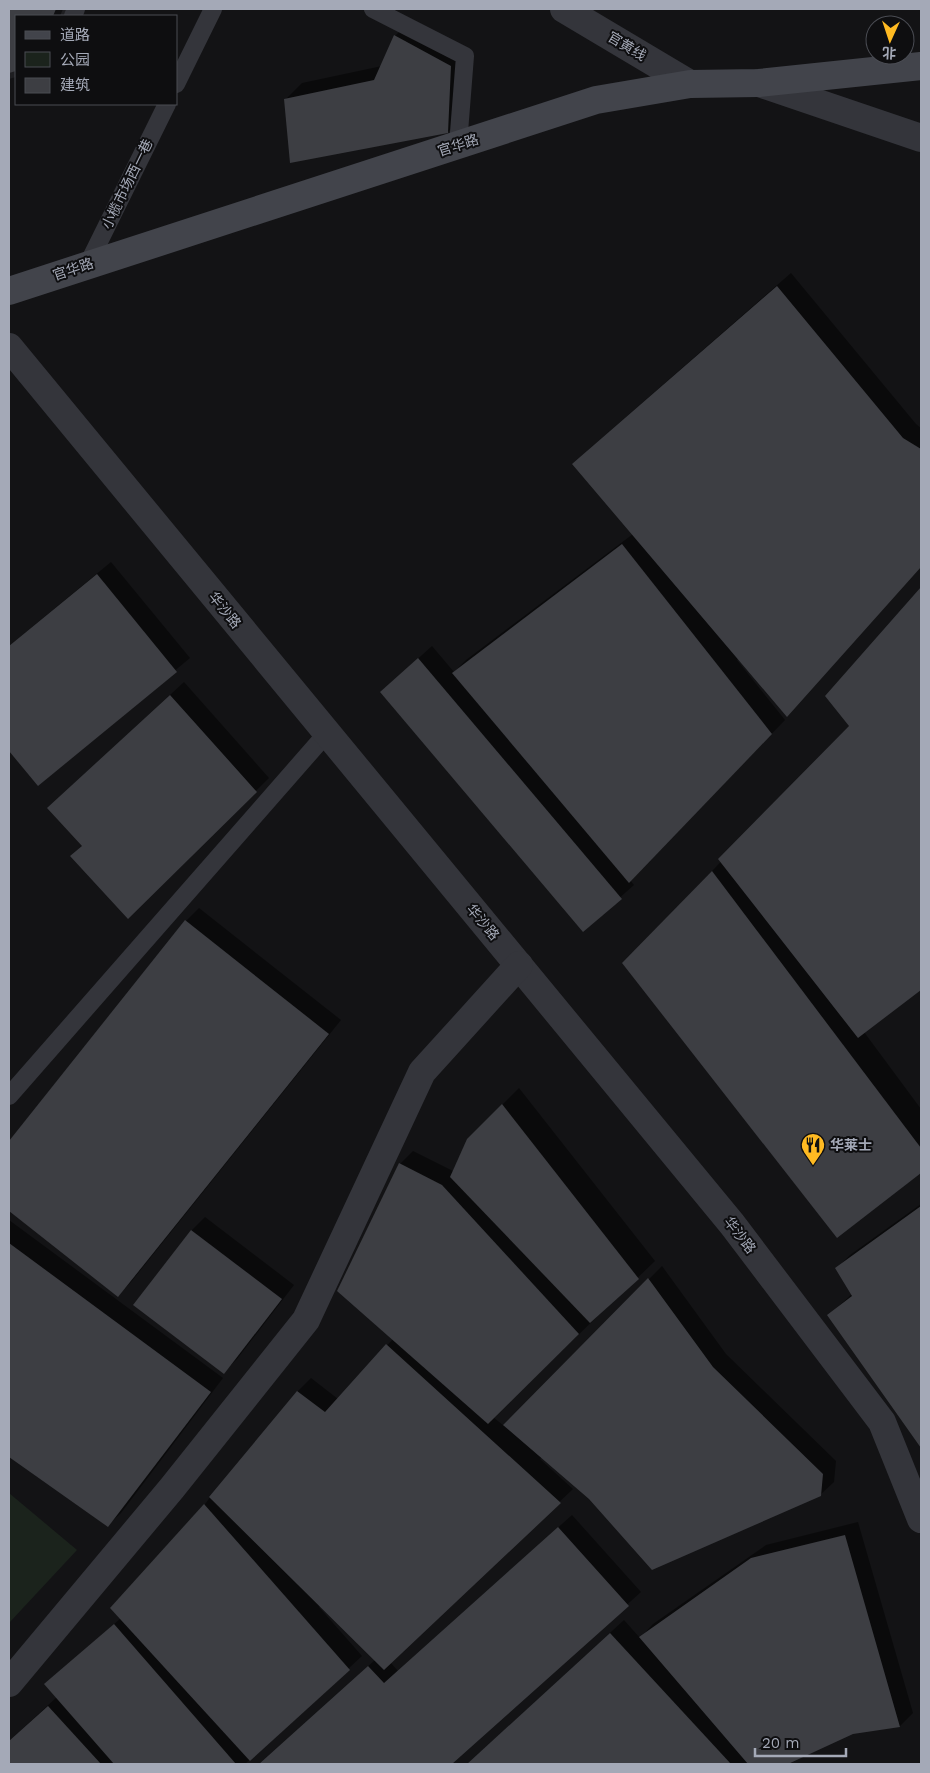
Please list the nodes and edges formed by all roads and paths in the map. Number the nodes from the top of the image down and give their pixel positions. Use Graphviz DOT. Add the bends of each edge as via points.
graph roads {
  1 [pos="213,9"];
  2 [pos="373,9"];
  3 [pos="564,9"];
  4 [pos="921,66"];
  5 [pos="178,80"];
  6 [pos="759,83"];
  7 [pos="690,84"];
  8 [pos="167,105"];
  9 [pos="921,138"];
  10 [pos="458,145"];
  11 [pos="88,264"];
  12 [pos="9,291"];
  13 [pos="9,347"];
  14 [pos="327,733"];
  15 [pos="519,965"];
  16 [pos="9,1096"];
  17 [pos="921,1520"];
  18 [pos="9,1683"];
  1 -- 5 [label="lane"];
  2 -- 10 [label="lane" via="465,56"];
  3 -- 7 [label="street, 官黄线"];
  4 -- 6 [label="main road, 官华路"];
  6 -- 7 [label="main road, 官华路"];
  6 -- 9 [label="street"];
  7 -- 10 [label="main road, 官华路" via="596,100"];
  8 -- 11 [label="lane, 小榄市场西一巷"];
  10 -- 11 [label="main road, 官华路"];
  11 -- 12 [label="main road, 官华路"];
  13 -- 14 [label="street, 华沙路"];
  14 -- 15 [label="street, 华沙路"];
  14 -- 16 [label="lane"];
  15 -- 17 [label="street, 华沙路" via="732,1224 882,1422"];
  15 -- 18 [label="street" via="422,1072 306,1320 172,1488"];
}
